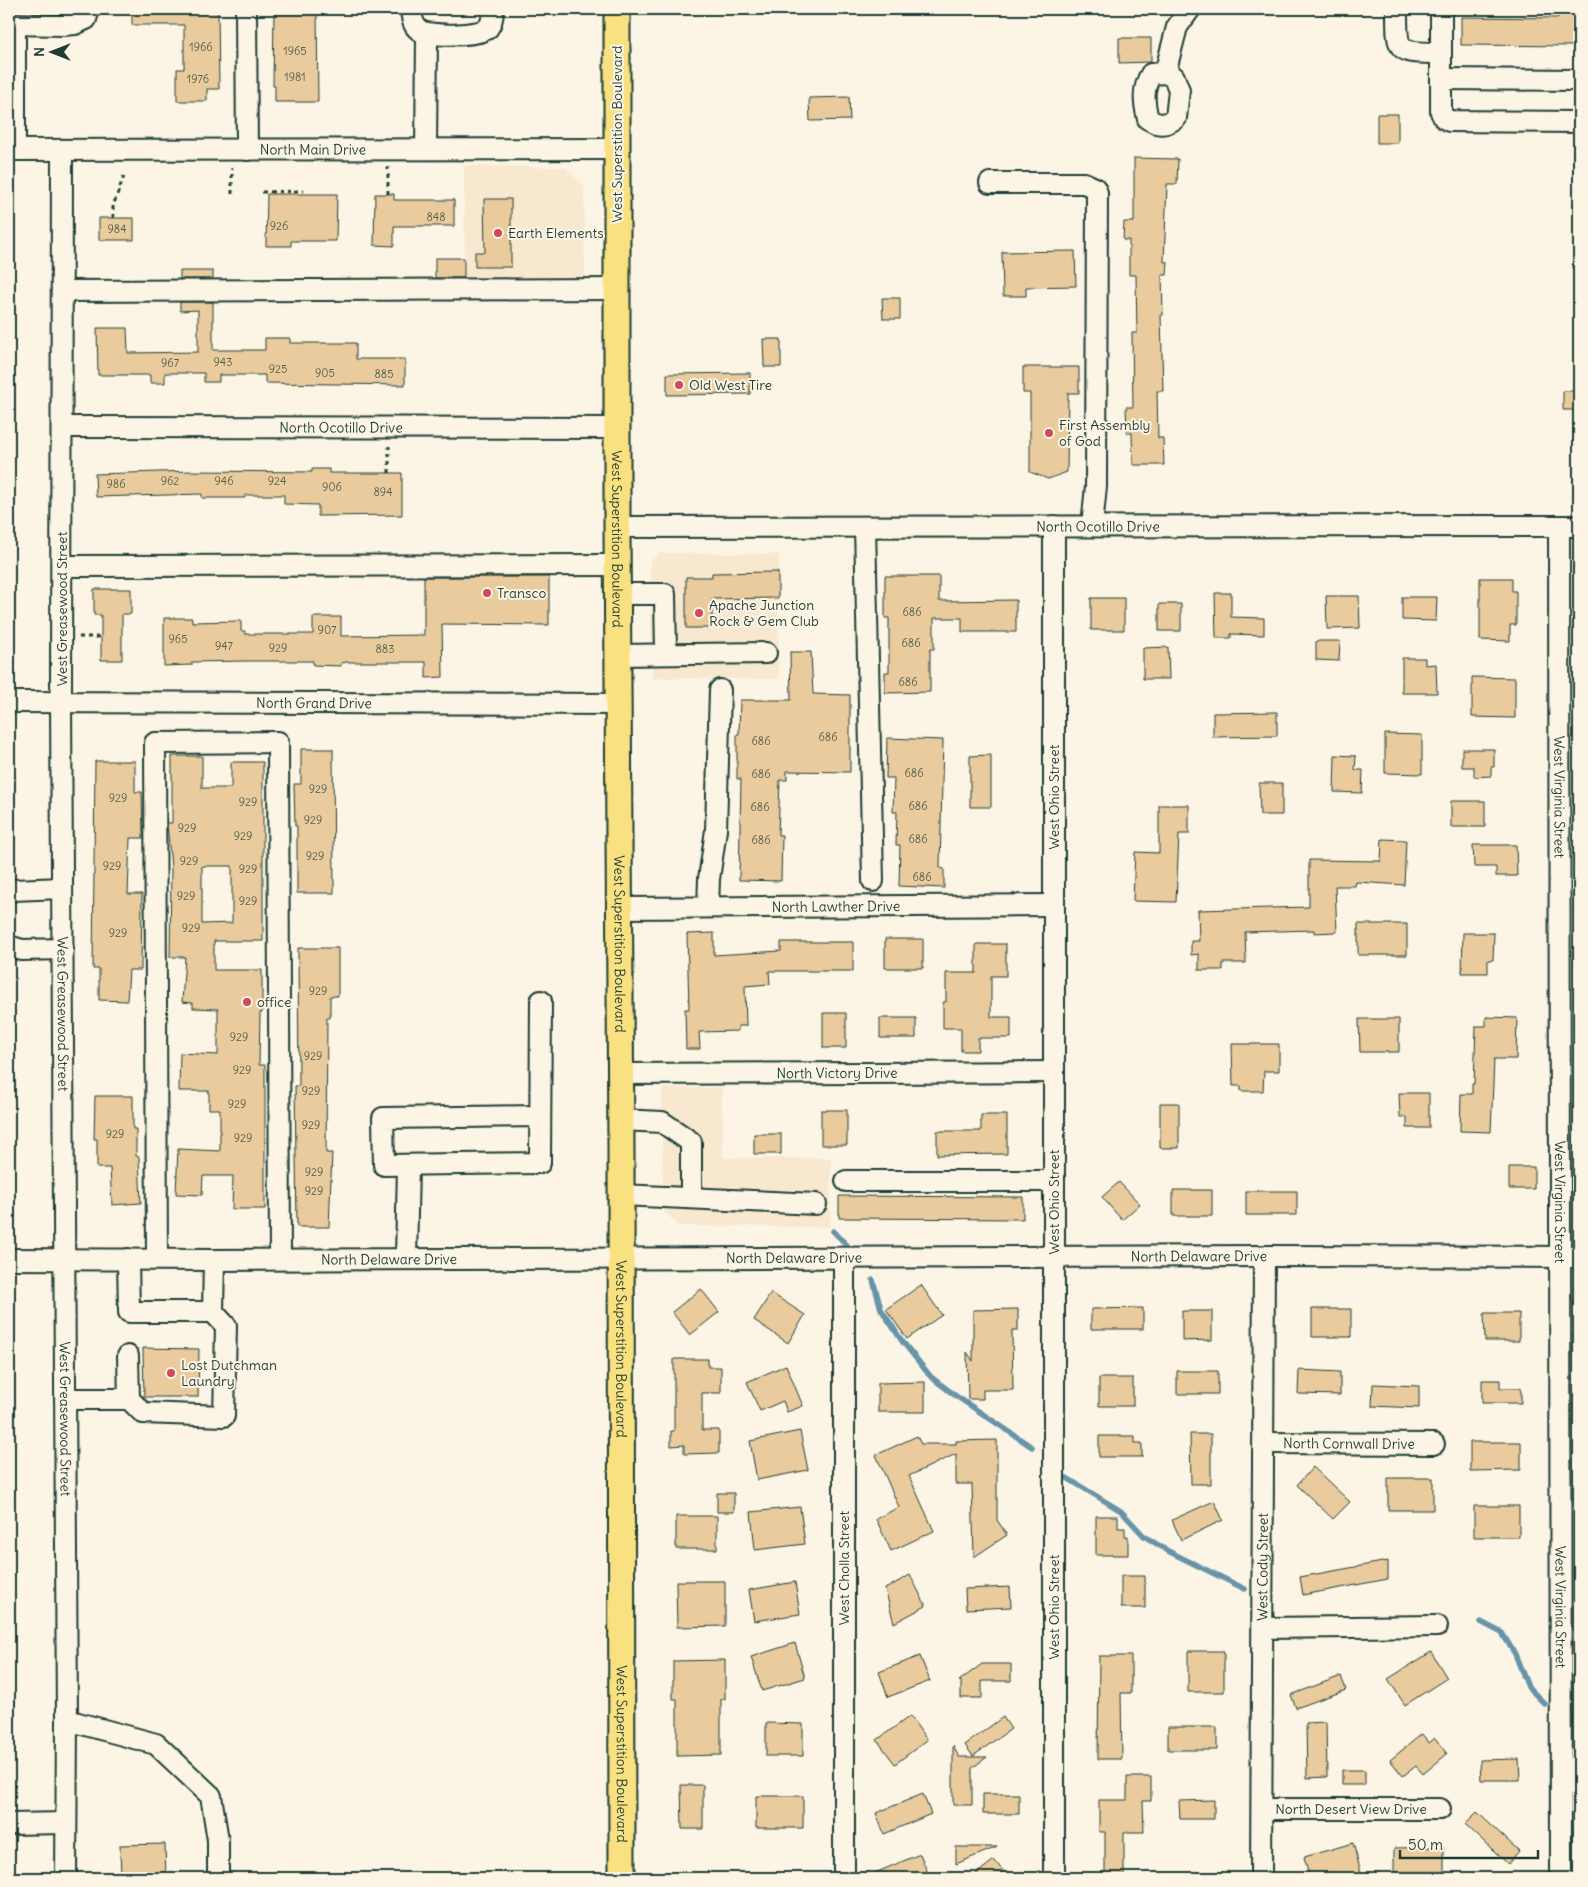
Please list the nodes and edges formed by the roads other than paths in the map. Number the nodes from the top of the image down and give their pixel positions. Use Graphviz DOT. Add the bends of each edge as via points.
graph roads {
  1 [pos="246,9"];
  2 [pos="411,9"];
  3 [pos="493,9"];
  4 [pos="617,9"];
  5 [pos="1190,9"];
  6 [pos="1397,9"];
  7 [pos="1441,9"];
  8 [pos="88,14"];
  9 [pos="12,24"];
  10 [pos="427,34"];
  11 [pos="1441,52"];
  12 [pos="1165,72"];
  13 [pos="1441,80"];
  14 [pos="1579,80"];
  15 [pos="1579,122"];
  16 [pos="426,149"];
  17 [pos="617,149"];
  18 [pos="12,150"];
  19 [pos="62,150"];
  20 [pos="239,150"];
  21 [pos="990,183"];
  22 [pos="617,290"];
  23 [pos="63,291"];
  24 [pos="62,427"];
  25 [pos="618,428"];
  26 [pos="1054,526"];
  27 [pos="1092,526"];
  28 [pos="1559,526"];
  29 [pos="1579,526"];
  30 [pos="617,527"];
  31 [pos="865,527"];
  32 [pos="618,565"];
  33 [pos="62,566"];
  34 [pos="618,594"];
  35 [pos="766,653"];
  36 [pos="666,654"];
  37 [pos="618,655"];
  38 [pos="720,690"];
  39 [pos="9,702"];
  40 [pos="61,703"];
  41 [pos="619,704"];
  42 [pos="873,881"];
  43 [pos="62,888"];
  44 [pos="9,893"];
  45 [pos="1054,905"];
  46 [pos="708,907"];
  47 [pos="620,908"];
  48 [pos="9,946"];
  49 [pos="63,948"];
  50 [pos="541,1001"];
  51 [pos="1054,1072"];
  52 [pos="621,1074"];
  53 [pos="539,1116"];
  54 [pos="621,1120"];
  55 [pos="408,1165"];
  56 [pos="846,1181"];
  57 [pos="1054,1181"];
  58 [pos="621,1195"];
  59 [pos="691,1198"];
  60 [pos="816,1204"];
  61 [pos="1264,1256"];
  62 [pos="1054,1257"];
  63 [pos="1570,1257"];
  64 [pos="844,1258"];
  65 [pos="9,1259"];
  66 [pos="65,1259"];
  67 [pos="128,1259"];
  68 [pos="156,1259"];
  69 [pos="280,1259"];
  70 [pos="406,1259"];
  71 [pos="620,1259"];
  72 [pos="214,1260"];
  73 [pos="213,1312"];
  74 [pos="128,1356"];
  75 [pos="65,1399"];
  76 [pos="129,1399"];
  77 [pos="1264,1443"];
  78 [pos="1434,1444"];
  79 [pos="1437,1626"];
  80 [pos="1263,1628"];
  81 [pos="67,1720"];
  82 [pos="1262,1809"];
  83 [pos="1440,1809"];
  84 [pos="66,1823"];
  85 [pos="9,1824"];
  86 [pos="66,1878"];
  87 [pos="218,1878"];
  88 [pos="622,1878"];
  89 [pos="844,1878"];
  90 [pos="1054,1878"];
  91 [pos="1261,1878"];
  92 [pos="1561,1878"];
  1 -- 20 [label="street"];
  2 -- 10 [label="street" via="412,22"];
  3 -- 10 [label="street" via="488,28 479,33"];
  4 -- 17 [label="main road, West Superstition Boulevard"];
  5 -- 12 [label="street" via="1177,28"];
  6 -- 11 [label="street" via="1399,45 1413,52"];
  7 -- 11 [label="street"];
  8 -- 9 [label="street" via="75,24"];
  9 -- 18 [label="street"];
  10 -- 16 [label="street"];
  11 -- 13 [label="street"];
  13 -- 14 [label="street"];
  13 -- 15 [label="street" via="1441,112 1449,121"];
  16 -- 17 [label="street, North Main Drive"];
  16 -- 20 [label="street, North Main Drive"];
  17 -- 22 [label="main road, West Superstition Boulevard"];
  18 -- 19 [label="street, North Main Drive"];
  19 -- 20 [label="street, North Main Drive"];
  19 -- 23 [label="street, West Greasewood Street"];
  21 -- 27 [label="street" via="1084,183 1095,188 1097,193 1096,486"];
  22 -- 23 [label="street"];
  22 -- 25 [label="main road, West Superstition Boulevard"];
  23 -- 24 [label="street, West Greasewood Street"];
  24 -- 25 [label="street, North Ocotillo Drive"];
  24 -- 33 [label="street, West Greasewood Street"];
  25 -- 30 [label="main road, West Superstition Boulevard"];
  26 -- 27 [label="street, North Ocotillo Drive"];
  26 -- 31 [label="street, North Ocotillo Drive"];
  26 -- 45 [label="street, West Ohio Street"];
  27 -- 28 [label="street, North Ocotillo Drive"];
  28 -- 29 [label="street, North Ocotillo Drive"];
  28 -- 63 [label="street, West Virginia Street"];
  30 -- 31 [label="street, North Ocotillo Drive"];
  30 -- 32 [label="main road, West Superstition Boulevard"];
  31 -- 42 [label="street"];
  32 -- 33 [label="street"];
  32 -- 34 [label="main road, West Superstition Boulevard"];
  33 -- 40 [label="street, West Greasewood Street"];
  34 -- 36 [label="street" via="665,594"];
  34 -- 37 [label="main road, West Superstition Boulevard"];
  35 -- 36 [label="street"];
  36 -- 37 [label="street"];
  37 -- 41 [label="main road, West Superstition Boulevard"];
  38 -- 46 [label="street" via="716,830"];
  39 -- 40 [label="street, North Grand Drive"];
  40 -- 41 [label="street, North Grand Drive"];
  40 -- 43 [label="street, West Greasewood Street"];
  41 -- 47 [label="main road, West Superstition Boulevard"];
  43 -- 44 [label="street" via="13,890"];
  43 -- 49 [label="street, West Greasewood Street"];
  45 -- 46 [label="street, North Lawther Drive"];
  45 -- 51 [label="street, West Ohio Street"];
  46 -- 47 [label="street, North Lawther Drive"];
  47 -- 52 [label="main road, West Superstition Boulevard"];
  48 -- 49 [label="street" via="22,950"];
  49 -- 66 [label="street, West Greasewood Street"];
  50 -- 53 [label="street"];
  51 -- 52 [label="street, North Victory Drive"];
  51 -- 57 [label="street, West Ohio Street"];
  52 -- 54 [label="main road, West Superstition Boulevard"];
  53 -- 55 [label="street" via="540,1164"];
  53 -- 55 [label="street" via="383,1118 384,1165"];
  54 -- 58 [label="main road, West Superstition Boulevard"];
  54 -- 59 [label="street" via="662,1122 691,1142"];
  55 -- 70 [label="street"];
  56 -- 57 [label="street"];
  57 -- 62 [label="street, West Ohio Street"];
  58 -- 59 [label="street"];
  58 -- 71 [label="main road, West Superstition Boulevard"];
  59 -- 60 [label="street"];
  61 -- 62 [label="street, North Delaware Drive"];
  61 -- 63 [label="street, North Delaware Drive"];
  61 -- 77 [label="street, West Cody Street"];
  62 -- 64 [label="street, North Delaware Drive"];
  62 -- 90 [label="street, West Ohio Street"];
  63 -- 92 [label="street, West Virginia Street"];
  64 -- 71 [label="street, North Delaware Drive"];
  64 -- 89 [label="street, West Cholla Street"];
  65 -- 66 [label="street, North Delaware Drive"];
  66 -- 67 [label="street, North Delaware Drive"];
  66 -- 75 [label="street, West Greasewood Street"];
  67 -- 68 [label="street, North Delaware Drive"];
  67 -- 73 [label="street" via="129,1312"];
  68 -- 69 [label="street" via="155,743 269,742 278,742"];
  68 -- 72 [label="street, North Delaware Drive"];
  69 -- 70 [label="street, North Delaware Drive"];
  69 -- 72 [label="street, North Delaware Drive"];
  70 -- 71 [label="street, North Delaware Drive"];
  71 -- 88 [label="main road, West Superstition Boulevard"];
  72 -- 73 [label="street"];
  73 -- 76 [label="street" via="226,1326 224,1416 143,1413"];
  74 -- 76 [label="street"];
  75 -- 76 [label="street"];
  75 -- 81 [label="street, West Greasewood Street"];
  77 -- 78 [label="street, North Cornwall Drive"];
  77 -- 80 [label="street, West Cody Street"];
  79 -- 80 [label="street"];
  80 -- 82 [label="street, West Cody Street"];
  81 -- 84 [label="street, West Greasewood Street"];
  81 -- 87 [label="street" via="156,1744 211,1796 218,1840"];
  82 -- 83 [label="street, North Desert View Drive"];
  82 -- 91 [label="street, West Cody Street"];
  84 -- 85 [label="street"];
  84 -- 86 [label="street, West Greasewood Street"];
}
